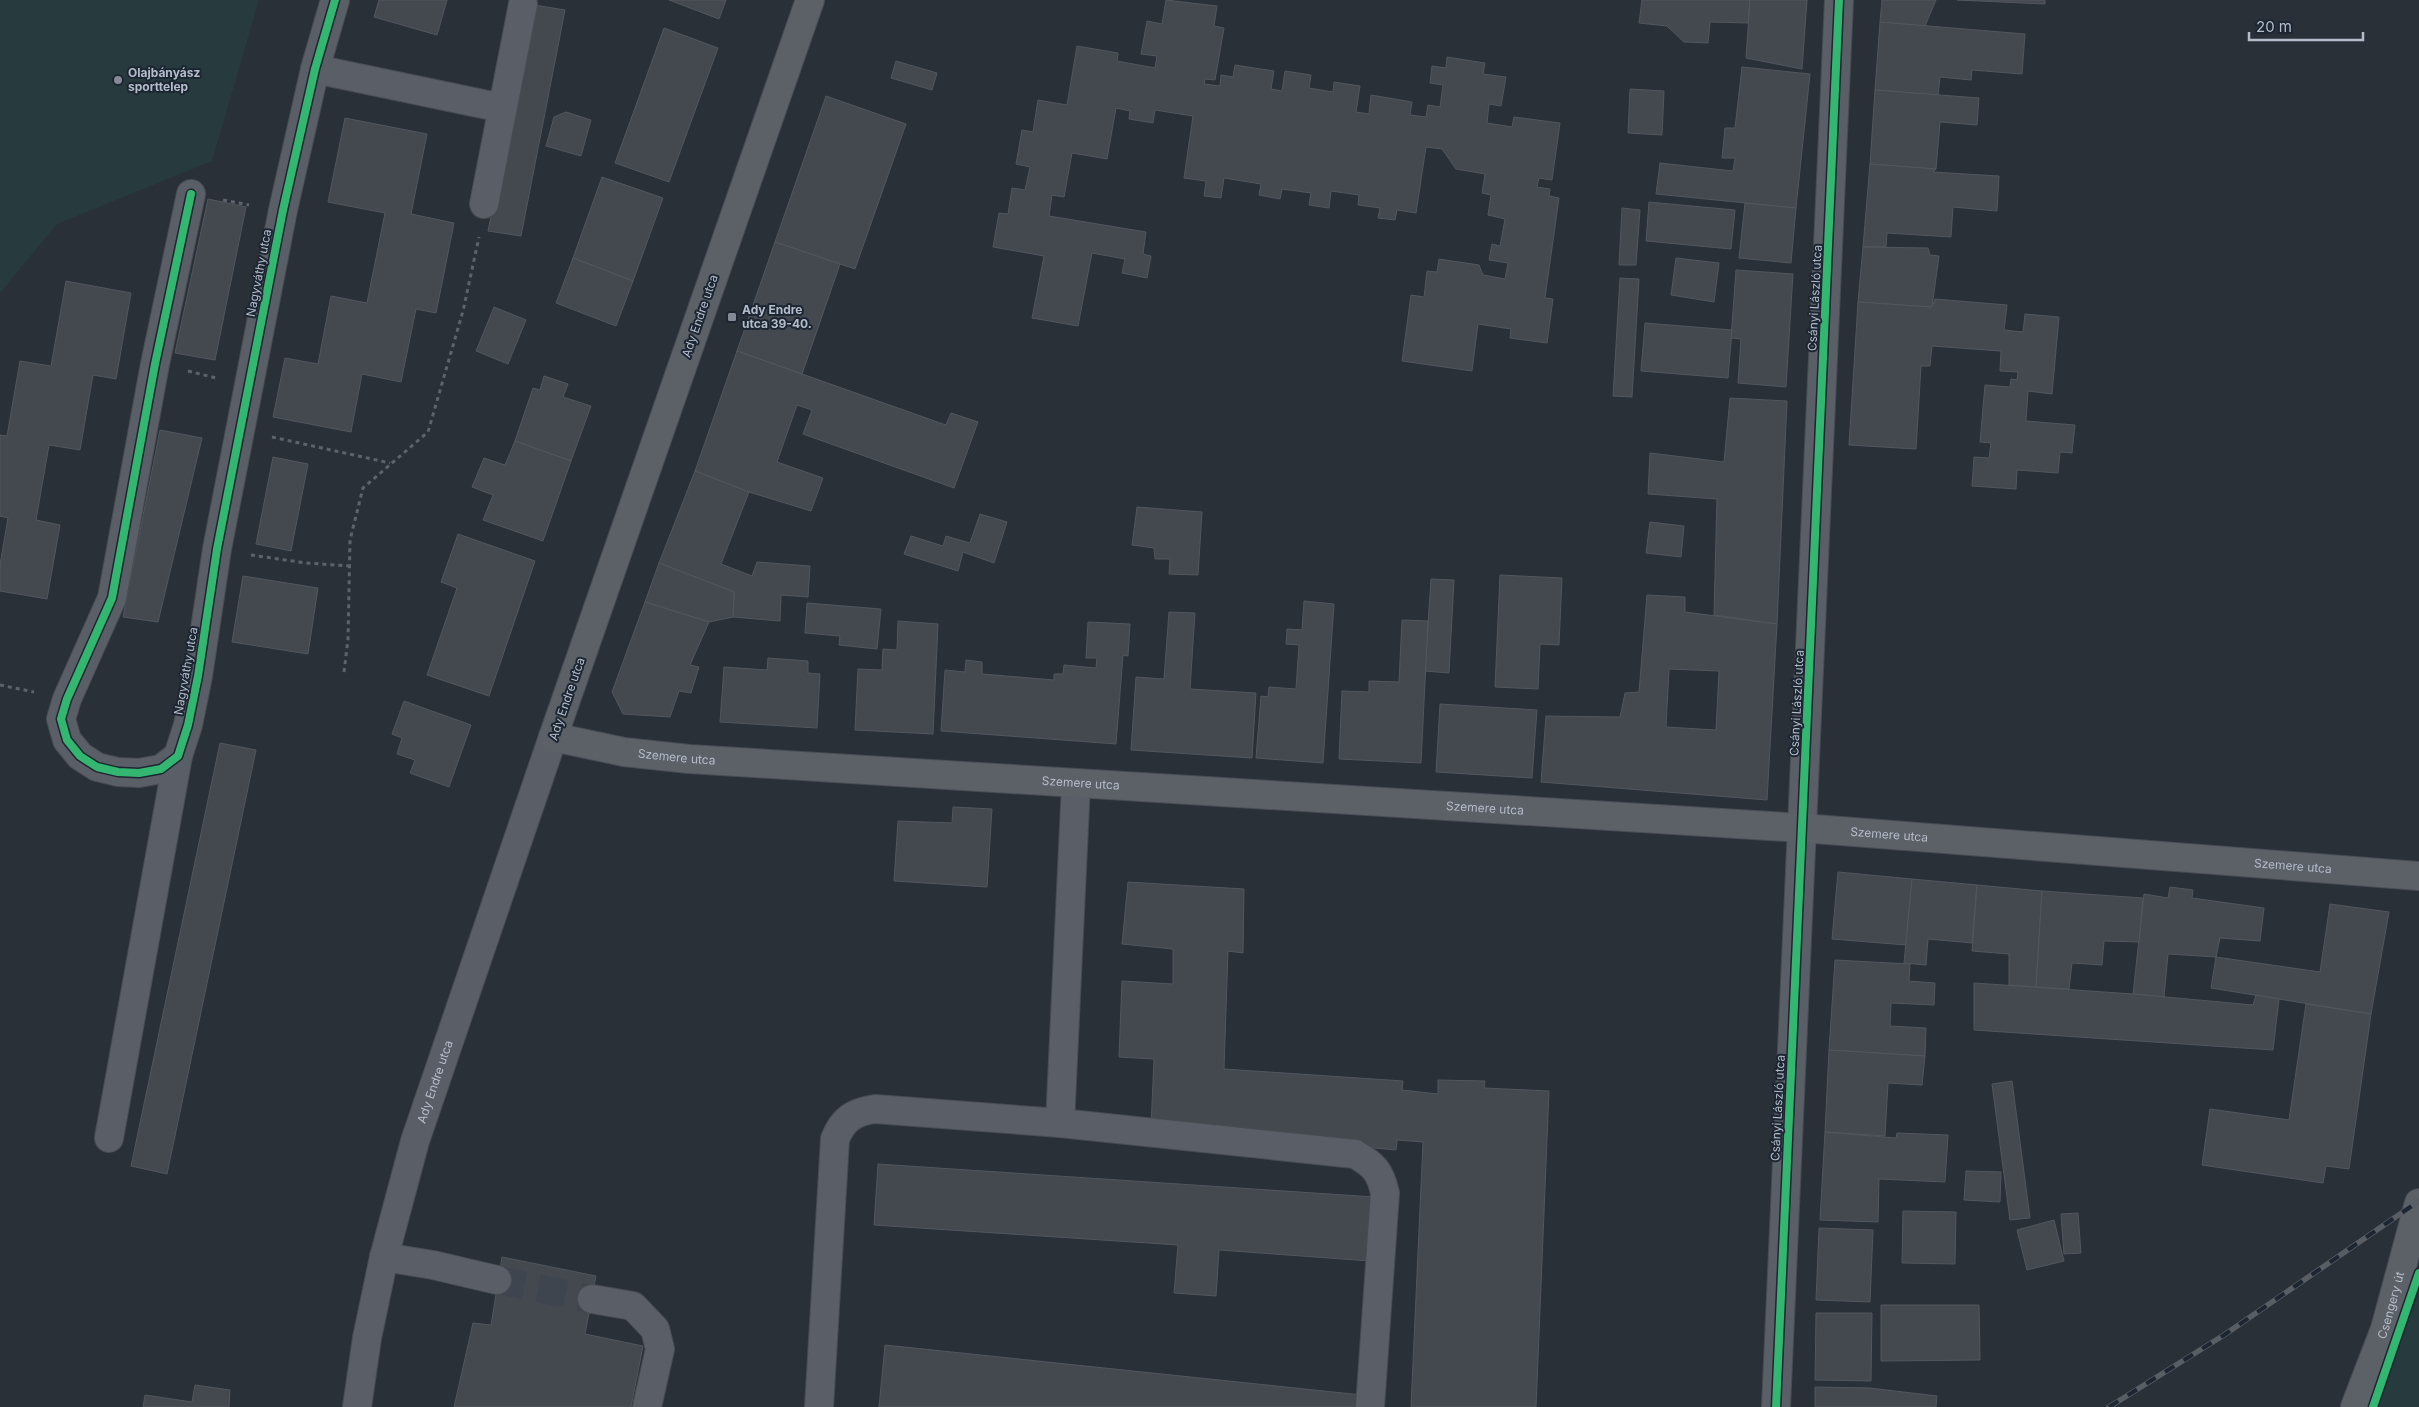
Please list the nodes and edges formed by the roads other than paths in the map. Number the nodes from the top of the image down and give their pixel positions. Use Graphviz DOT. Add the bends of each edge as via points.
graph roads {
  1 [pos="334,0"];
  2 [pos="810,0"];
  3 [pos="1839,0"];
  4 [pos="523,4"];
  5 [pos="314,69"];
  6 [pos="502,108"];
  7 [pos="191,194"];
  8 [pos="482,217"];
  9 [pos="554,737"];
  10 [pos="178,756"];
  11 [pos="1076,784"];
  12 [pos="1802,828"];
  13 [pos="2419,876"];
  14 [pos="1060,1123"];
  15 [pos="109,1138"];
  16 [pos="2419,1203"];
  17 [pos="384,1257"];
  18 [pos="496,1280"];
  19 [pos="592,1299"];
  20 [pos="357,1407"];
  21 [pos="647,1407"];
  22 [pos="819,1407"];
  23 [pos="1370,1407"];
  24 [pos="1776,1407"];
  25 [pos="2355,1407"];
  1 -- 5 [label="street, Nagyváthy utca"];
  2 -- 9 [label="main road, Ady Endre utca"];
  3 -- 12 [label="street, Csányi László utca"];
  4 -- 6 [label="street"];
  5 -- 6 [label="street"];
  5 -- 10 [label="street, Nagyváthy utca" via="239,431 217,549 195,698"];
  6 -- 8 [label="street"];
  7 -- 10 [label="street" via="155,364 112,598 60,719 67,740 80,756 97,766 139,773 161,769"];
  9 -- 11 [label="main road, Szemere utca" via="624,752 689,759"];
  9 -- 17 [label="street, Ady Endre utca" via="415,1141"];
  10 -- 15 [label="street, Nagyváthy utca"];
  11 -- 12 [label="main road, Szemere utca"];
  11 -- 14 [label="street"];
  12 -- 13 [label="main road, Szemere utca"];
  12 -- 24 [label="street, Csányi László utca"];
  14 -- 22 [label="street" via="875,1109 858,1112 846,1120 835,1138 832,1166"];
  14 -- 23 [label="street" via="1355,1154 1369,1162 1381,1176 1385,1193"];
  16 -- 25 [label="main road, Csengery út" via="2385,1329"];
  17 -- 18 [label="street" via="434,1264"];
  17 -- 20 [label="street, Ady Endre utca"];
  19 -- 21 [label="street" via="633,1306 655,1329 660,1349"];
}
